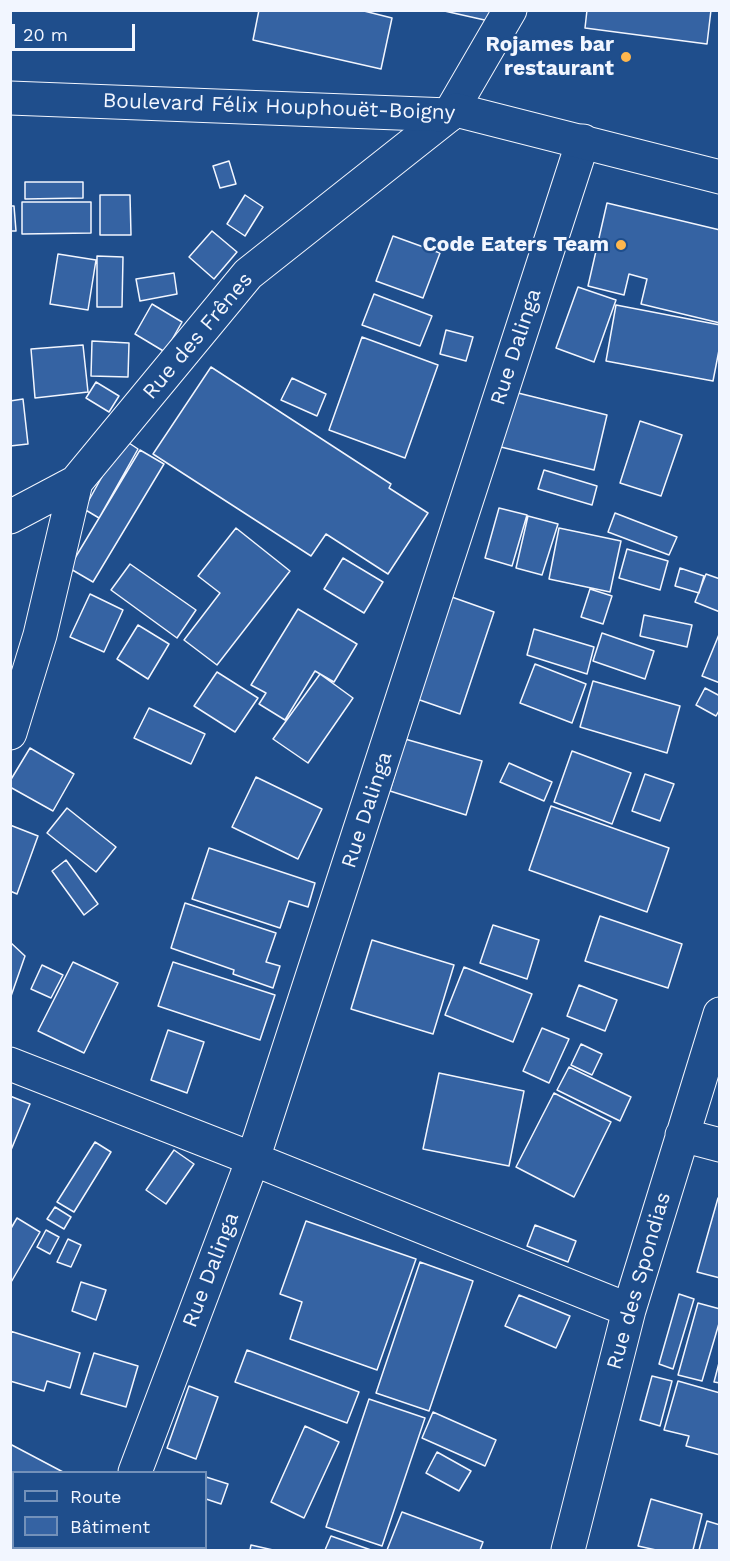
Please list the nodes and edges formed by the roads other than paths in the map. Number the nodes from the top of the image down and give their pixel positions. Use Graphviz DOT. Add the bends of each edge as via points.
graph roads {
  1 [pos="510,10"];
  2 [pos="10,98"];
  3 [pos="449,115"];
  4 [pos="583,141"];
  5 [pos="720,177"];
  6 [pos="76,482"];
  7 [pos="10,517"];
  8 [pos="10,733"];
  9 [pos="720,1014"];
  10 [pos="10,1064"];
  11 [pos="682,1135"];
  12 [pos="720,1145"];
  13 [pos="254,1159"];
  14 [pos="629,1310"];
  15 [pos="136,1471"];
  16 [pos="568,1551"];
  1 -- 3 [label="street"];
  2 -- 3 [label="street, Boulevard Félix Houphouët-Boigny"];
  3 -- 4 [label="street, Boulevard Félix Houphouët-Boigny" via="456,110"];
  3 -- 6 [label="street, Rue des Frênes" via="248,274"];
  4 -- 5 [label="street, Boulevard Félix Houphouët-Boigny"];
  4 -- 13 [label="street, Rue Dalinga"];
  6 -- 7 [label="street, Rue des Frênes"];
  6 -- 8 [label="street" via="40,634"];
  9 -- 11 [label="street, Rue des Spondias"];
  10 -- 13 [label="street"];
  11 -- 12 [label="street"];
  11 -- 14 [label="street, Rue des Spondias"];
  13 -- 14 [label="street"];
  13 -- 15 [label="street, Rue Dalinga"];
  14 -- 16 [label="street, Rue des Spondias"];
}
